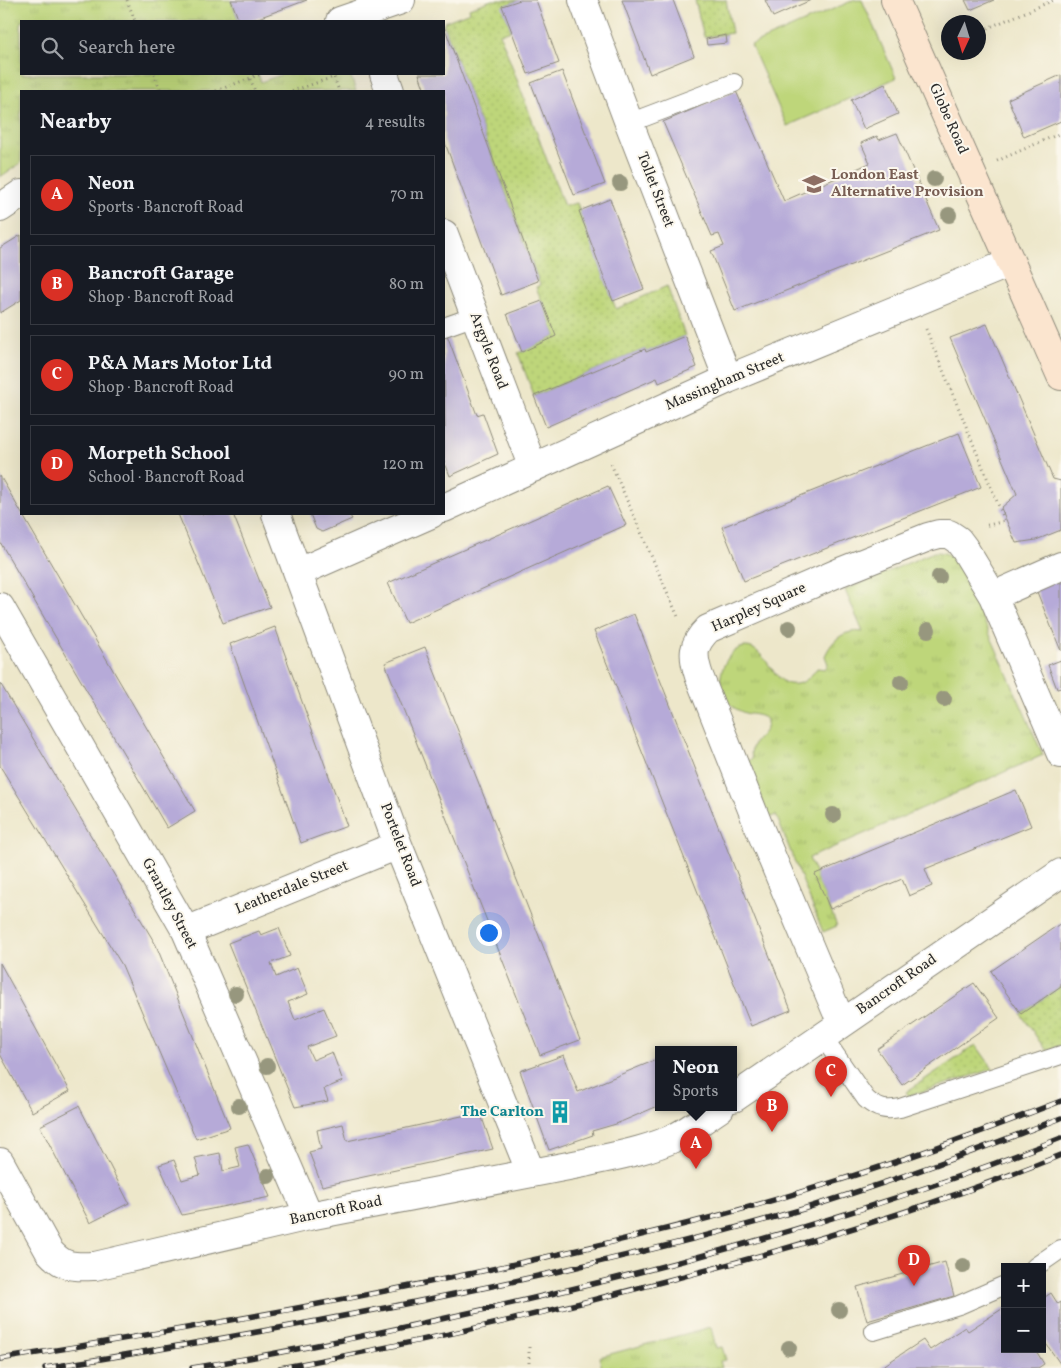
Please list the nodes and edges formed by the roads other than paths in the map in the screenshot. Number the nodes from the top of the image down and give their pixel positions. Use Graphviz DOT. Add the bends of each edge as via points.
graph roads {
  1 [pos="401,0"];
  2 [pos="583,0"];
  3 [pos="895,0"];
  4 [pos="356,14"];
  5 [pos="384,75"];
  6 [pos="734,83"];
  7 [pos="390,90"];
  8 [pos="629,123"];
  9 [pos="20,195"];
  10 [pos="0,208"];
  11 [pos="445,237"];
  12 [pos="1010,263"];
  13 [pos="475,316"];
  14 [pos="445,327"];
  15 [pos="1055,348"];
  16 [pos="1061,376"];
  17 [pos="728,379"];
  18 [pos="533,468"];
  19 [pos="445,508"];
  20 [pos="276,515"];
  21 [pos="429,515"];
  22 [pos="1061,566"];
  23 [pos="299,572"];
  24 [pos="993,596"];
  25 [pos="0,607"];
  26 [pos="1061,754"];
  27 [pos="398,844"];
  28 [pos="1061,873"];
  29 [pos="186,931"];
  30 [pos="833,1030"];
  31 [pos="1061,1055"];
  32 [pos="737,1096"];
  33 [pos="715,1111"];
  34 [pos="0,1162"];
  35 [pos="531,1173"];
  36 [pos="309,1216"];
  37 [pos="1061,1249"];
  38 [pos="1041,1263"];
  39 [pos="1001,1286"];
  40 [pos="874,1331"];
  1 -- 4 [label="street"];
  2 -- 8 [label="street, Tollet Street"];
  3 -- 12 [label="main road, Globe Road"];
  5 -- 7 [label="street"];
  6 -- 8 [label="lane"];
  8 -- 17 [label="street, Tollet Street"];
  9 -- 10 [label="street"];
  11 -- 13 [label="street, Argyle Road"];
  12 -- 15 [label="main road, Globe Road"];
  12 -- 17 [label="street, Massingham Street"];
  13 -- 14 [label="lane"];
  13 -- 18 [label="street, Argyle Road"];
  15 -- 16 [label="main road, Globe Road"];
  17 -- 18 [label="street, Massingham Street"];
  18 -- 19 [label="street, Massingham Street"];
  20 -- 23 [label="street, Portelet Road"];
  21 -- 23 [label="street"];
  22 -- 24 [label="street"];
  23 -- 27 [label="street, Portelet Road"];
  24 -- 26 [label="street"];
  24 -- 30 [label="street, Harpley Square" via="958,540 949,534 939,534 708,629 698,638 694,651 699,676 836,1010"];
  25 -- 29 [label="street, Grantley Street"];
  27 -- 29 [label="street, Leatherdale Street"];
  27 -- 35 [label="street, Portelet Road"];
  28 -- 30 [label="street, Bancroft Road"];
  29 -- 36 [label="street, Grantley Street"];
  30 -- 31 [label="lane" via="866,1099 881,1109 890,1110"];
  30 -- 32 [label="street, Bancroft Road"];
  33 -- 35 [label="street, Bancroft Road" via="674,1138 655,1145 592,1162"];
  34 -- 36 [label="street, Bancroft Road" via="49,1251 57,1260 71,1267 94,1266"];
  35 -- 36 [label="street, Bancroft Road"];
  37 -- 38 [label="lane"];
  39 -- 40 [label="lane" via="959,1305"];
}
